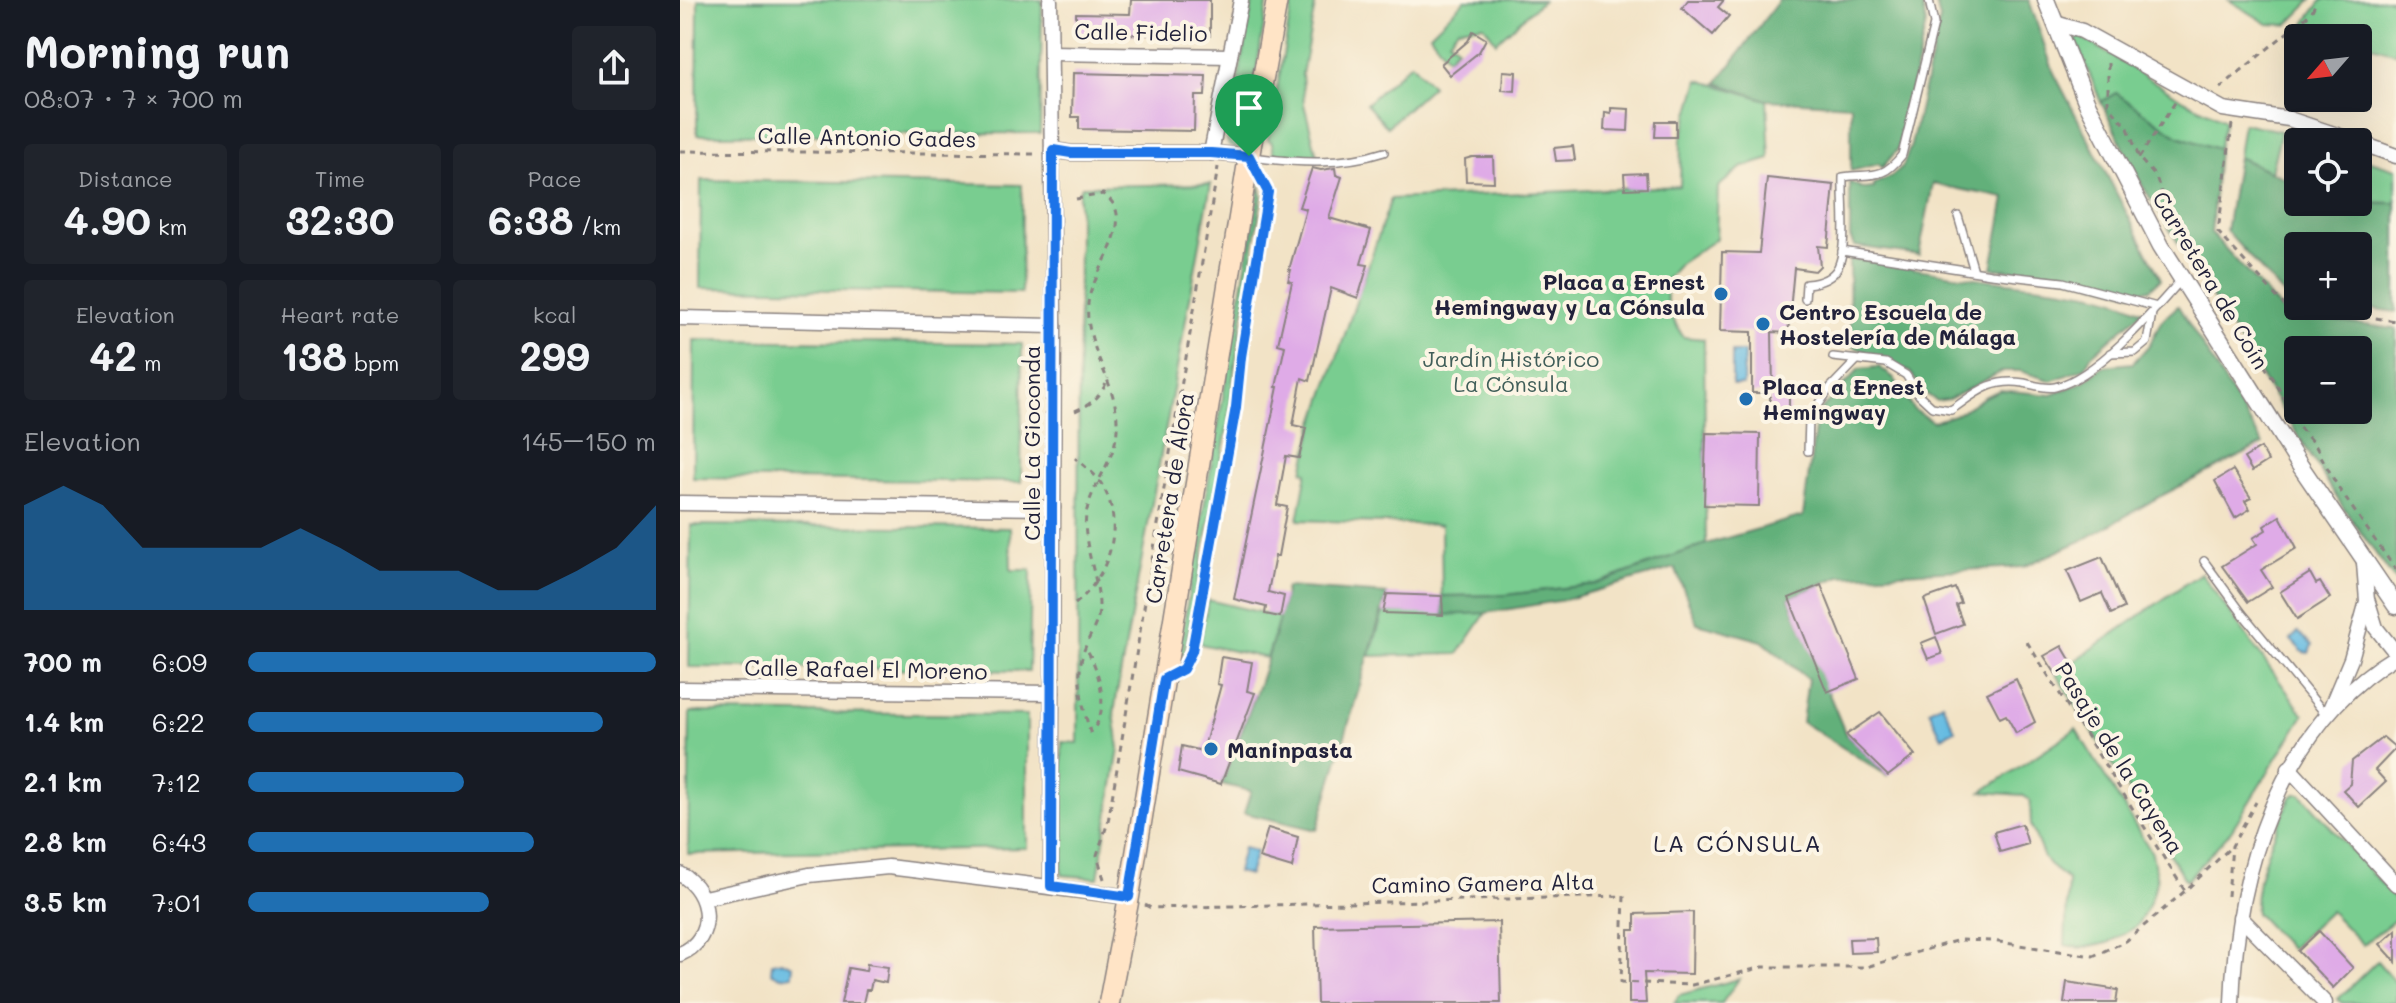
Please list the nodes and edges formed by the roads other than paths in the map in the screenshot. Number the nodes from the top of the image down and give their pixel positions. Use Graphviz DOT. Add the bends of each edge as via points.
graph roads {
  1 [pos="1050,0"];
  2 [pos="1241,0"];
  3 [pos="1277,0"];
  4 [pos="1929,0"];
  5 [pos="2046,0"];
  6 [pos="2055,23"];
  7 [pos="1051,53"];
  8 [pos="1230,56"];
  9 [pos="2316,128"];
  10 [pos="2372,147"];
  11 [pos="1053,150"];
  12 [pos="1384,152"];
  13 [pos="1216,154"];
  14 [pos="1249,156"];
  15 [pos="2396,156"];
  16 [pos="1958,216"];
  17 [pos="1842,251"];
  18 [pos="1974,271"];
  19 [pos="2182,279"];
  20 [pos="1805,299"];
  21 [pos="2154,310"];
  22 [pos="680,318"];
  23 [pos="1054,326"];
  24 [pos="2108,353"];
  25 [pos="1833,357"];
  26 [pos="1856,361"];
  27 [pos="1808,451"];
  28 [pos="680,503"];
  29 [pos="1053,508"];
  30 [pos="2204,561"];
  31 [pos="2364,563"];
  32 [pos="2367,601"];
  33 [pos="2396,606"];
  34 [pos="2396,654"];
  35 [pos="680,689"];
  36 [pos="1052,693"];
  37 [pos="2327,716"];
  38 [pos="2289,768"];
  39 [pos="680,874"];
  40 [pos="2396,884"];
  41 [pos="1051,886"];
  42 [pos="1119,895"];
  43 [pos="704,898"];
  44 [pos="2240,917"];
  45 [pos="680,954"];
  46 [pos="1109,1003"];
  47 [pos="2232,1003"];
  48 [pos="2325,1003"];
  1 -- 7 [label="street, Calle La Gioconda"];
  2 -- 8 [label="street"];
  3 -- 14 [label="main road, Carretera de Álora"];
  4 -- 17 [label="lane" via="1934,24 1902,155 1877,176 1843,177"];
  5 -- 6 [label="street, Carretera de Coín"];
  6 -- 9 [label="street" via="2082,31 2223,109"];
  6 -- 19 [label="street, Carretera de Coín" via="2119,168"];
  7 -- 8 [label="street, Calle Fidelio"];
  7 -- 11 [label="street, Calle La Gioconda"];
  8 -- 13 [label="street"];
  10 -- 15 [label="street"];
  11 -- 13 [label="street"];
  11 -- 23 [label="street, Calle La Gioconda"];
  12 -- 14 [label="lane" via="1319,163"];
  13 -- 14 [label="street"];
  14 -- 42 [label="main road, Carretera de Álora" via="1164,679"];
  16 -- 18 [label="lane"];
  17 -- 18 [label="lane"];
  17 -- 20 [label="lane" via="1837,269 1820,283 1806,284"];
  18 -- 21 [label="lane" via="2063,282"];
  19 -- 21 [label="lane"];
  19 -- 31 [label="street, Carretera de Coín"];
  21 -- 24 [label="lane"];
  21 -- 24 [label="lane" via="2147,342 2135,352"];
  22 -- 23 [label="street"];
  23 -- 29 [label="street, Calle La Gioconda"];
  24 -- 26 [label="lane" via="2085,373 2053,388 2001,381 1951,410 1932,407 1906,375 1886,363"];
  25 -- 26 [label="lane"];
  26 -- 27 [label="lane" via="1809,419"];
  28 -- 29 [label="street"];
  29 -- 36 [label="street, Calle La Gioconda"];
  30 -- 37 [label="lane"];
  31 -- 32 [label="street"];
  31 -- 33 [label="street, Carretera de Coín"];
  32 -- 34 [label="street" via="2376,628"];
  32 -- 37 [label="street"];
  34 -- 37 [label="street"];
  35 -- 36 [label="street, Calle Rafael El Moreno"];
  36 -- 41 [label="street, Calle La Gioconda"];
  37 -- 38 [label="street"];
  38 -- 40 [label="street"];
  38 -- 44 [label="street" via="2262,834"];
  39 -- 43 [label="street"];
  41 -- 42 [label="street"];
  41 -- 43 [label="street" via="888,867 809,875"];
  42 -- 46 [label="main road, Carretera de Álora"];
  43 -- 45 [label="street" via="705,928 698,942"];
  44 -- 47 [label="street"];
  44 -- 48 [label="street"];
}
